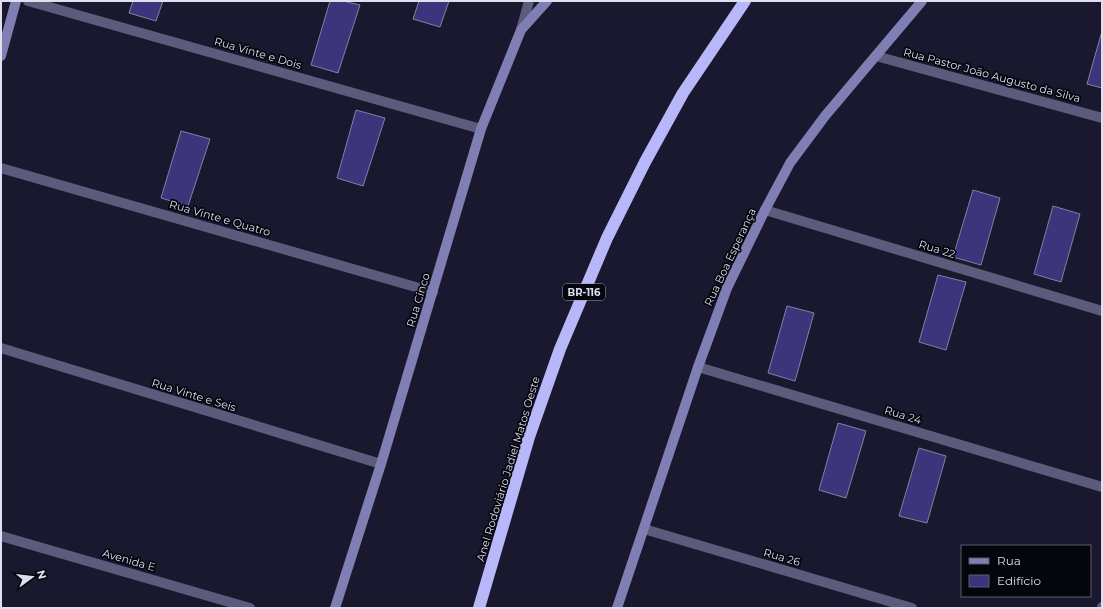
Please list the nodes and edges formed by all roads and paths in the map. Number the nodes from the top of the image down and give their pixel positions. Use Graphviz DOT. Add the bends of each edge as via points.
graph roads {
  1 [pos="16,1"];
  2 [pos="28,1"];
  3 [pos="529,1"];
  4 [pos="547,1"];
  5 [pos="745,1"];
  6 [pos="922,1"];
  7 [pos="521,30"];
  8 [pos="1,56"];
  9 [pos="876,56"];
  10 [pos="1102,118"];
  11 [pos="481,129"];
  12 [pos="1,168"];
  13 [pos="765,210"];
  14 [pos="433,292"];
  15 [pos="1102,311"];
  16 [pos="1,348"];
  17 [pos="698,367"];
  18 [pos="381,464"];
  19 [pos="1102,487"];
  20 [pos="644,529"];
  21 [pos="1,536"];
  22 [pos="250,608"];
  23 [pos="335,608"];
  24 [pos="479,608"];
  25 [pos="617,608"];
  26 [pos="912,608"];
  1 -- 8 [label="street"];
  2 -- 11 [label="street, Rua Vinte e Dois"];
  3 -- 7 [label="street, Rua Cinco"];
  4 -- 7 [label="street"];
  5 -- 24 [label="highway, Anel Rodoviário Jadiel Matos Oeste / BR-116" via="683,93 607,238 560,349 529,437"];
  6 -- 9 [label="street, Rua Boa Esperança"];
  7 -- 11 [label="street, Rua Cinco"];
  9 -- 10 [label="street, Rua Pastor João Augusto da Silva"];
  9 -- 13 [label="street, Rua Boa Esperança" via="825,116 790,163"];
  11 -- 14 [label="street, Rua Cinco"];
  12 -- 14 [label="street, Rua Vinte e Quatro"];
  13 -- 15 [label="street, Rua 22"];
  13 -- 17 [label="street, Rua Boa Esperança" via="727,288"];
  14 -- 18 [label="street, Rua Cinco"];
  16 -- 18 [label="street, Rua Vinte e Seis"];
  17 -- 19 [label="street, Rua 24"];
  17 -- 20 [label="street, Rua Boa Esperança"];
  18 -- 23 [label="street, Rua Cinco"];
  20 -- 25 [label="street, Rua Boa Esperança"];
  20 -- 26 [label="street, Rua 26"];
  21 -- 22 [label="street, Avenida E"];
}
